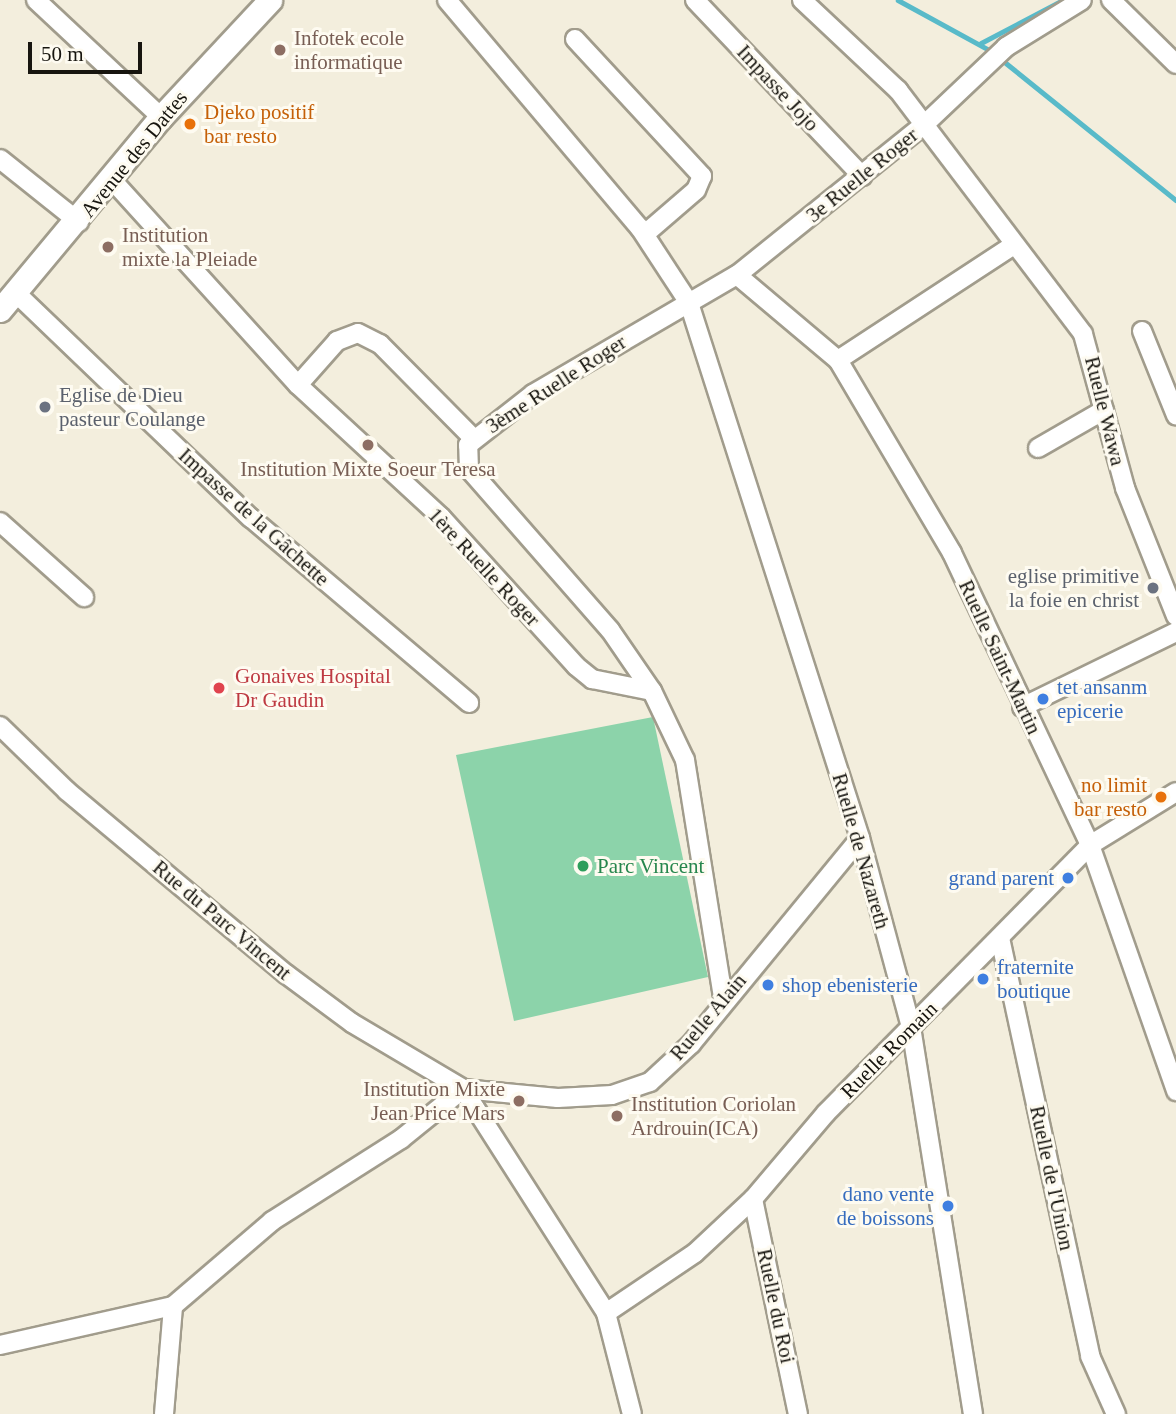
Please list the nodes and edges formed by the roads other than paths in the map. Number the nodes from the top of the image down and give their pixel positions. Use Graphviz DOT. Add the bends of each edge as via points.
graph roads {
  1 [pos="36,0"];
  2 [pos="270,0"];
  3 [pos="447,0"];
  4 [pos="695,0"];
  5 [pos="802,0"];
  6 [pos="1082,0"];
  7 [pos="1111,0"];
  8 [pos="575,39"];
  9 [pos="1176,64"];
  10 [pos="161,117"];
  11 [pos="925,124"];
  12 [pos="0,159"];
  13 [pos="862,176"];
  14 [pos="113,181"];
  15 [pos="79,222"];
  16 [pos="645,234"];
  17 [pos="1011,247"];
  18 [pos="737,275"];
  19 [pos="16,293"];
  20 [pos="689,303"];
  21 [pos="0,310"];
  22 [pos="1142,331"];
  23 [pos="838,360"];
  24 [pos="298,385"];
  25 [pos="1104,410"];
  26 [pos="1176,415"];
  27 [pos="473,438"];
  28 [pos="1038,448"];
  29 [pos="0,522"];
  30 [pos="84,597"];
  31 [pos="1176,616"];
  32 [pos="1176,632"];
  33 [pos="652,691"];
  34 [pos="469,702"];
  35 [pos="1022,707"];
  36 [pos="0,726"];
  37 [pos="1176,792"];
  38 [pos="860,838"];
  39 [pos="1090,845"];
  40 [pos="1000,938"];
  41 [pos="723,998"];
  42 [pos="911,1027"];
  43 [pos="463,1089"];
  44 [pos="1176,1091"];
  45 [pos="753,1199"];
  46 [pos="173,1307"];
  47 [pos="606,1313"];
  48 [pos="0,1345"];
  49 [pos="164,1414"];
  50 [pos="632,1414"];
  51 [pos="798,1414"];
  52 [pos="972,1414"];
  53 [pos="1116,1414"];
  1 -- 10 [label="street"];
  2 -- 10 [label="main road, Avenue des Dattes"];
  3 -- 16 [label="street, Ruelle de Nazareth"];
  4 -- 13 [label="street, Impasse Jojo"];
  5 -- 11 [label="street, Ruelle Wawa" via="853,42"];
  6 -- 11 [label="street, 3e Ruelle Roger" via="1006,47"];
  7 -- 9 [label="street"];
  8 -- 16 [label="street" via="702,176 696,190"];
  10 -- 14 [label="main road, Avenue des Dattes"];
  11 -- 13 [label="street, 3e Ruelle Roger"];
  11 -- 17 [label="street, Ruelle Wawa"];
  12 -- 15 [label="street"];
  13 -- 18 [label="street, 3e Ruelle Roger"];
  14 -- 15 [label="main road, Avenue des Dattes"];
  14 -- 24 [label="street, 1ère Ruelle Roger"];
  15 -- 19 [label="main road, Avenue des Dattes"];
  16 -- 20 [label="street, Ruelle de Nazareth"];
  17 -- 23 [label="street"];
  17 -- 25 [label="street, Ruelle Wawa" via="1083,334"];
  18 -- 20 [label="street, 3ème Ruelle Roger"];
  18 -- 23 [label="street, Ruelle Saint-Martin"];
  19 -- 21 [label="main road, Avenue des Dattes"];
  19 -- 34 [label="street, Impasse de la Gâchette" via="251,518"];
  20 -- 27 [label="street, 3ème Ruelle Roger"];
  20 -- 38 [label="street, Ruelle de Nazareth"];
  22 -- 26 [label="street"];
  23 -- 35 [label="street, Ruelle Saint-Martin" via="952,553"];
  24 -- 27 [label="street" via="337,341 358,333 380,344"];
  24 -- 33 [label="street, 1ère Ruelle Roger" via="441,517 576,666 592,679"];
  25 -- 28 [label="street"];
  25 -- 31 [label="street, Ruelle Wawa" via="1125,488"];
  27 -- 33 [label="street, 3ème Ruelle Roger" via="465,452 470,469 610,630"];
  29 -- 30 [label="street"];
  32 -- 35 [label="street"];
  33 -- 41 [label="street" via="685,760"];
  35 -- 39 [label="street, Ruelle Saint-Martin"];
  36 -- 43 [label="street, Rue du Parc Vincent" via="67,791 286,974 352,1023"];
  37 -- 39 [label="street, Ruelle Romain"];
  38 -- 41 [label="street, Ruelle Alain"];
  38 -- 42 [label="street, Ruelle de Nazareth"];
  39 -- 40 [label="street, Ruelle Romain"];
  39 -- 44 [label="street, Ruelle Saint-Martin"];
  40 -- 42 [label="street, Ruelle Romain"];
  40 -- 53 [label="street, Ruelle de l'Union" via="1090,1356"];
  41 -- 43 [label="street, Ruelle Alain" via="691,1044 650,1082 612,1095 558,1098"];
  42 -- 45 [label="street, Ruelle Romain"];
  42 -- 52 [label="street, Ruelle de Nazareth"];
  43 -- 46 [label="street" via="401,1139 272,1221"];
  43 -- 47 [label="street"];
  45 -- 47 [label="street, Ruelle Romain" via="695,1253"];
  45 -- 51 [label="street, Ruelle du Roi"];
  46 -- 48 [label="street"];
  46 -- 49 [label="street"];
  47 -- 50 [label="street"];
}
